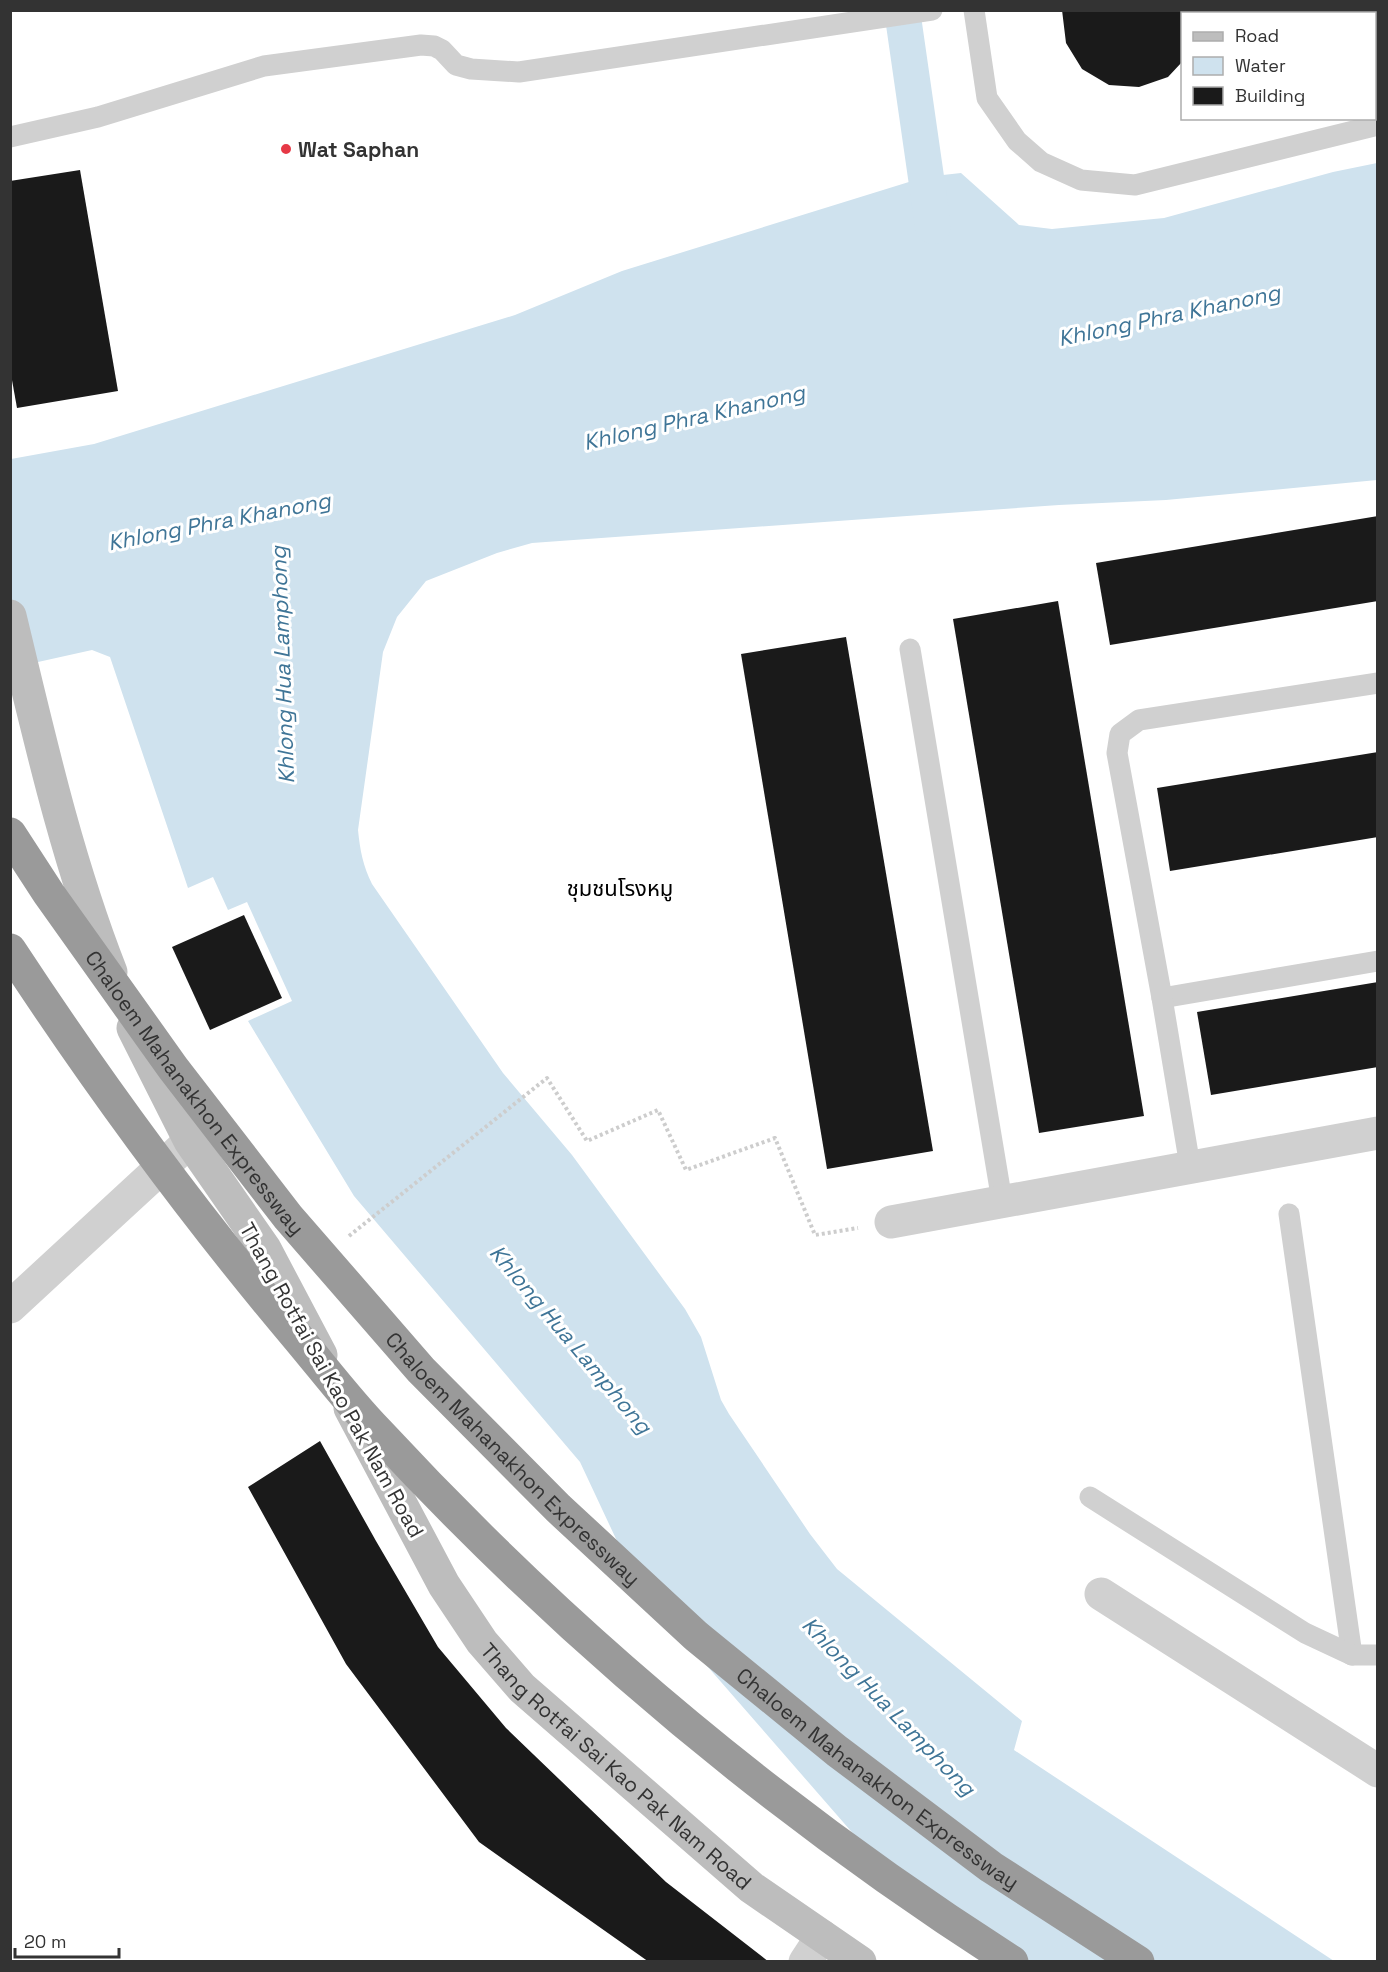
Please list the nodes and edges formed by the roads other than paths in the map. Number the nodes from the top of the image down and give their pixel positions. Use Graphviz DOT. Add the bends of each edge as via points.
graph roads {
  1 [pos="932,10"];
  2 [pos="974,10"];
  3 [pos="1377,125"];
  4 [pos="10,137"];
  5 [pos="10,616"];
  6 [pos="910,649"];
  7 [pos="1377,683"];
  8 [pos="10,834"];
  9 [pos="10,950"];
  10 [pos="1377,961"];
  11 [pos="1162,998"];
  12 [pos="1377,1132"];
  13 [pos="190,1141"];
  14 [pos="1190,1166"];
  15 [pos="1002,1201"];
  16 [pos="1288,1214"];
  17 [pos="891,1222"];
  18 [pos="10,1307"];
  19 [pos="1090,1497"];
  20 [pos="1101,1594"];
  21 [pos="1352,1655"];
  22 [pos="1377,1655"];
  23 [pos="1377,1771"];
  24 [pos="813,1949"];
  25 [pos="860,1962"];
  26 [pos="1012,1962"];
  27 [pos="1138,1962"];
  1 -- 4 [label="lane" via="519,72 456,65 442,50 421,45 264,66 98,117"];
  2 -- 3 [label="lane" via="987,98 1017,141 1041,162 1081,180 1135,184"];
  5 -- 13 [label="main road, Thang Rotfai Sai Kao Pak Nam Road" via="64,832 95,930 134,1031"];
  6 -- 15 [label="lane"];
  7 -- 11 [label="lane" via="1139,720 1120,734 1117,753"];
  8 -- 27 [label="highway, Chaloem Mahanakhon Expressway" via="173,1068 288,1217 421,1370 558,1508 696,1636 837,1751 991,1867"];
  9 -- 26 [label="highway" via="121,1111 241,1270 375,1430 505,1562 648,1693 781,1799 937,1913"];
  10 -- 11 [label="lane"];
  11 -- 14 [label="lane"];
  12 -- 14 [label="street"];
  13 -- 18 [label="street"];
  13 -- 24 [label="main road, Thang Rotfai Sai Kao Pak Nam Road" via="265,1249 444,1585 482,1641 522,1688 752,1888"];
  14 -- 15 [label="street"];
  15 -- 17 [label="street"];
  16 -- 21 [label="lane"];
  19 -- 21 [label="lane" via="1305,1634"];
  20 -- 23 [label="street"];
  21 -- 22 [label="lane"];
  24 -- 25 [label="main road, Thang Rotfai Sai Kao Pak Nam Road"];
}
